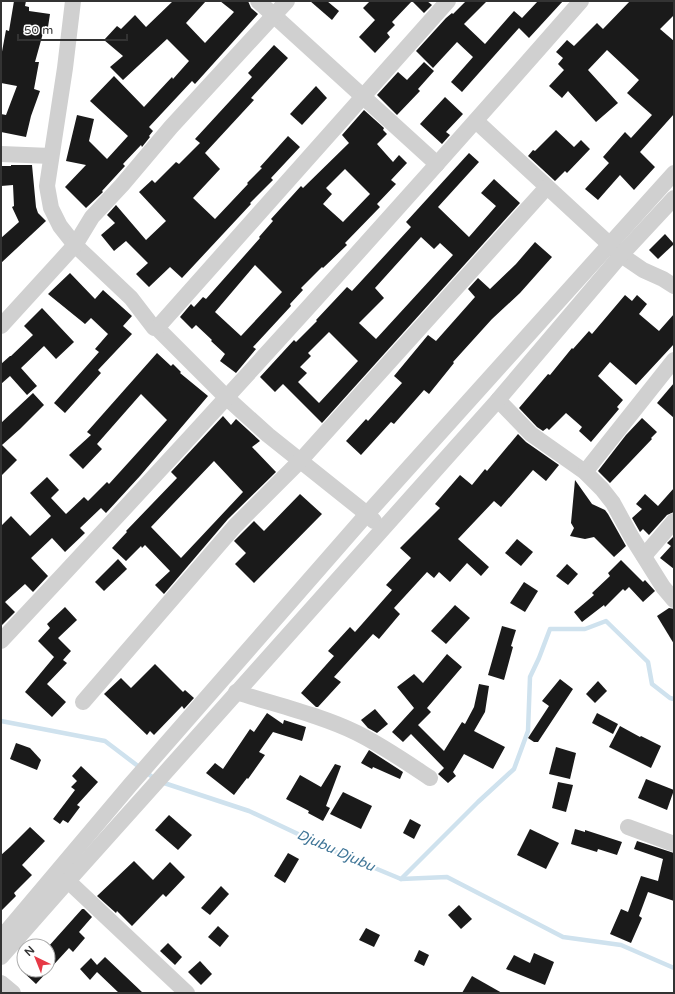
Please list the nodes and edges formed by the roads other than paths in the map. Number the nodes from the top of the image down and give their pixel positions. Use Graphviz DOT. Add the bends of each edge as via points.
graph roads {
  1 [pos="73,1"];
  2 [pos="258,1"];
  3 [pos="287,1"];
  4 [pos="448,1"];
  5 [pos="581,1"];
  6 [pos="274,16"];
  7 [pos="363,97"];
  8 [pos="476,121"];
  9 [pos="1,154"];
  10 [pos="51,156"];
  11 [pos="437,164"];
  12 [pos="674,173"];
  13 [pos="547,187"];
  14 [pos="674,198"];
  15 [pos="75,245"];
  16 [pos="615,250"];
  17 [pos="674,286"];
  18 [pos="1,326"];
  19 [pos="157,328"];
  20 [pos="674,360"];
  21 [pos="226,398"];
  22 [pos="498,400"];
  23 [pos="300,461"];
  24 [pos="585,472"];
  25 [pos="367,514"];
  26 [pos="674,521"];
  27 [pos="382,529"];
  28 [pos="644,556"];
  29 [pos="674,600"];
  30 [pos="1,641"];
  31 [pos="236,692"];
  32 [pos="83,702"];
  33 [pos="430,778"];
  34 [pos="628,827"];
  35 [pos="674,844"];
  36 [pos="68,880"];
  37 [pos="1,938"];
  38 [pos="1,957"];
  39 [pos="1,983"];
  40 [pos="13,993"];
  41 [pos="186,993"];
  1 -- 10 [label="street"];
  2 -- 6 [label="street"];
  3 -- 6 [label="street"];
  4 -- 7 [label="street"];
  5 -- 8 [label="street"];
  6 -- 7 [label="street"];
  6 -- 15 [label="street" via="92,217"];
  7 -- 11 [label="street"];
  7 -- 19 [label="street"];
  8 -- 11 [label="street"];
  8 -- 13 [label="street"];
  9 -- 10 [label="street"];
  10 -- 15 [label="street" via="47,186 51,208 60,226"];
  11 -- 21 [label="street"];
  12 -- 16 [label="street"];
  13 -- 16 [label="street"];
  13 -- 23 [label="street"];
  14 -- 16 [label="street"];
  15 -- 18 [label="street"];
  15 -- 19 [label="street" via="131,298 154,328"];
  16 -- 17 [label="street"];
  16 -- 22 [label="street"];
  16 -- 25 [label="street"];
  19 -- 21 [label="street"];
  20 -- 24 [label="street"];
  21 -- 23 [label="street"];
  21 -- 30 [label="street"];
  22 -- 24 [label="street" via="531,434"];
  22 -- 27 [label="street"];
  23 -- 25 [label="street"];
  23 -- 32 [label="street" via="235,526"];
  24 -- 28 [label="street" via="613,503"];
  25 -- 27 [label="street"];
  25 -- 37 [label="street" via="153,758"];
  26 -- 28 [label="street"];
  27 -- 31 [label="street"];
  28 -- 29 [label="street"];
  31 -- 33 [label="street" via="357,732"];
  31 -- 36 [label="street"];
  34 -- 35 [label="street"];
  36 -- 38 [label="street"];
  36 -- 41 [label="street"];
  39 -- 40 [label="street"];
}
